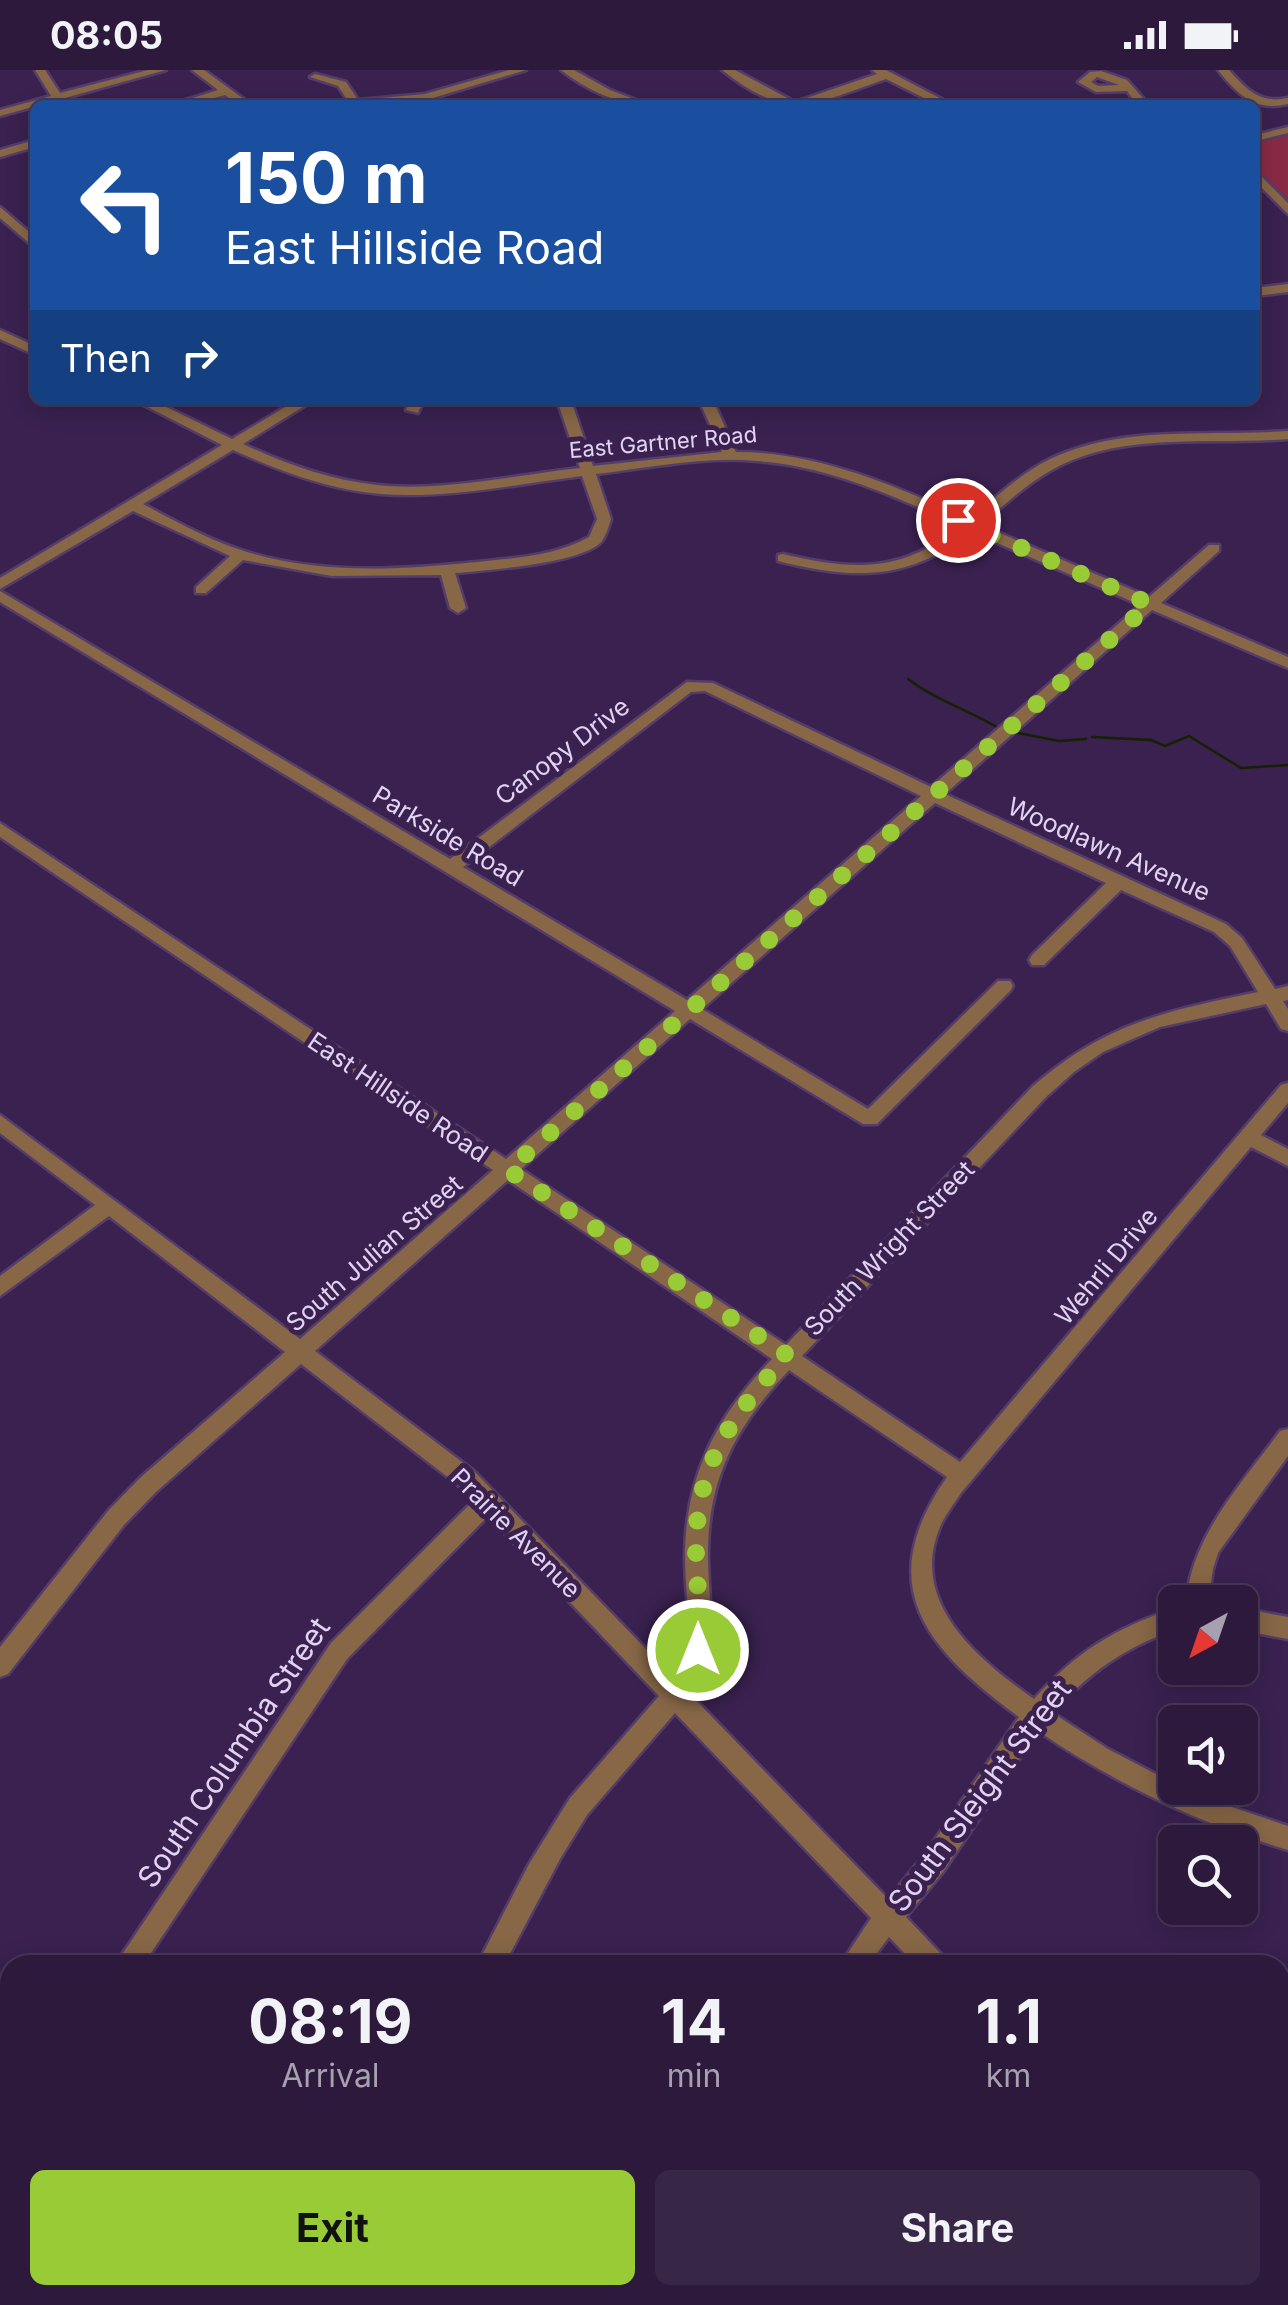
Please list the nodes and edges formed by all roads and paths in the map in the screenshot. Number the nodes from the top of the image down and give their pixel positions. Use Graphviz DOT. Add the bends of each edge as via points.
graph roads {
  1 [pos="40,70"];
  2 [pos="161,70"];
  3 [pos="197,70"];
  4 [pos="208,70"];
  5 [pos="521,70"];
  6 [pos="566,70"];
  7 [pos="726,70"];
  8 [pos="1223,70"];
  9 [pos="882,72"];
  10 [pos="315,77"];
  11 [pos="1130,88"];
  12 [pos="227,89"];
  13 [pos="434,94"];
  14 [pos="57,97"];
  15 [pos="620,97"];
  16 [pos="46,100"];
  17 [pos="192,100"];
  18 [pos="240,100"];
  19 [pos="353,100"];
  20 [pos="381,100"];
  21 [pos="442,100"];
  22 [pos="614,100"];
  23 [pos="629,100"];
  24 [pos="785,100"];
  25 [pos="808,100"];
  26 [pos="937,100"];
  27 [pos="1139,100"];
  28 [pos="1253,100"];
  29 [pos="1288,101"];
  30 [pos="1260,103"];
  31 [pos="30,104"];
  32 [pos="0,112"];
  33 [pos="1288,130"];
  34 [pos="1260,137"];
  35 [pos="30,145"];
  36 [pos="0,154"];
  37 [pos="1260,179"];
  38 [pos="1288,210"];
  39 [pos="0,211"];
  40 [pos="30,239"];
  41 [pos="1288,288"];
  42 [pos="1260,291"];
  43 [pos="0,334"];
  44 [pos="30,346"];
  45 [pos="152,405"];
  46 [pos="299,405"];
  47 [pos="566,405"];
  48 [pos="708,405"];
  49 [pos="1288,435"];
  50 [pos="235,444"];
  51 [pos="730,455"];
  52 [pos="588,471"];
  53 [pos="133,505"];
  54 [pos="968,525"];
  55 [pos="1214,548"];
  56 [pos="240,554"];
  57 [pos="783,558"];
  58 [pos="447,570"];
  59 [pos="0,584"];
  60 [pos="201,590"];
  61 [pos="0,596"];
  62 [pos="1150,604"];
  63 [pos="458,608"];
  64 [pos="1288,664"];
  65 [pos="707,686"];
  66 [pos="935,796"];
  67 [pos="0,829"];
  68 [pos="452,867"];
  69 [pos="1118,882"];
  70 [pos="1038,960"];
  71 [pos="1004,986"];
  72 [pos="1280,995"];
  73 [pos="689,1010"];
  74 [pos="1288,1024"];
  75 [pos="1288,1090"];
  76 [pos="0,1122"];
  77 [pos="1250,1138"];
  78 [pos="1288,1158"];
  79 [pos="508,1170"];
  80 [pos="108,1206"];
  81 [pos="0,1288"];
  82 [pos="300,1351"];
  83 [pos="787,1355"];
  84 [pos="1288,1438"];
  85 [pos="962,1475"];
  86 [pos="488,1501"];
  87 [pos="1199,1585"];
  88 [pos="1258,1622"];
  89 [pos="1158,1625"];
  90 [pos="1288,1628"];
  91 [pos="0,1666"];
  92 [pos="673,1694"];
  93 [pos="1036,1715"];
  94 [pos="1288,1838"];
  95 [pos="888,1919"];
  96 [pos="135,1955"];
  97 [pos="496,1955"];
  98 [pos="861,1955"];
  99 [pos="924,1955"];
  1 -- 14 [label="street"];
  2 -- 14 [label="street"];
  3 -- 12 [label="street"];
  4 -- 12 [label="street"];
  5 -- 13 [label="street"];
  6 -- 15 [label="street"];
  7 -- 24 [label="street"];
  8 -- 28 [label="street"];
  9 -- 25 [label="street"];
  9 -- 26 [label="street"];
  10 -- 19 [label="street" via="342,84"];
  11 -- 27 [label="street"];
  12 -- 17 [label="street"];
  12 -- 18 [label="street"];
  13 -- 20 [label="street"];
  13 -- 21 [label="street"];
  14 -- 16 [label="street"];
  15 -- 22 [label="street"];
  15 -- 23 [label="street"];
  29 -- 30 [label="street"];
  31 -- 32 [label="street"];
  33 -- 34 [label="street"];
  35 -- 36 [label="street"];
  37 -- 38 [label="street"];
  39 -- 40 [label="street"];
  41 -- 42 [label="street"];
  43 -- 44 [label="street"];
  45 -- 50 [label="street, East Gartner Road"];
  46 -- 50 [label="street"];
  47 -- 52 [label="street"];
  48 -- 51 [label="street"];
  49 -- 54 [label="street" via="1146,440 1089,450 1041,468"];
  50 -- 52 [label="street, East Gartner Road" via="316,480 376,492"];
  50 -- 53 [label="street"];
  51 -- 52 [label="street, East Gartner Road"];
  51 -- 54 [label="street, East Gartner Road" via="830,467"];
  52 -- 58 [label="street" via="604,519 590,543 559,556"];
  53 -- 56 [label="street"];
  53 -- 59 [label="street"];
  54 -- 57 [label="street" via="907,564 828,566"];
  54 -- 62 [label="street, East Gartner Road"];
  55 -- 62 [label="street, South Julian Street"];
  56 -- 58 [label="street" via="334,572"];
  56 -- 60 [label="street"];
  58 -- 63 [label="street"];
  61 -- 68 [label="street, Parkside Road"];
  62 -- 64 [label="street, East Gartner Road"];
  62 -- 66 [label="street, South Julian Street"];
  65 -- 66 [label="street, Woodlawn Avenue"];
  65 -- 68 [label="street, Canopy Drive" via="687,688"];
  66 -- 69 [label="street, Woodlawn Avenue"];
  66 -- 73 [label="street, South Julian Street"];
  67 -- 79 [label="street, East Hillside Road"];
  68 -- 73 [label="street, Parkside Road"];
  69 -- 70 [label="street"];
  69 -- 72 [label="street, Woodlawn Avenue" via="1220,928"];
  71 -- 73 [label="street, Parkside Road" via="870,1119"];
  72 -- 74 [label="street"];
  72 -- 83 [label="street, South Wright Street" via="1134,1027 1081,1054"];
  73 -- 79 [label="street, South Julian Street"];
  75 -- 77 [label="street, Wehrli Drive"];
  76 -- 80 [label="street, Prairie Avenue"];
  77 -- 78 [label="street"];
  77 -- 85 [label="street, Wehrli Drive"];
  79 -- 82 [label="street, South Julian Street"];
  79 -- 83 [label="street, East Hillside Road"];
  80 -- 81 [label="street"];
  80 -- 82 [label="street, Prairie Avenue"];
  82 -- 86 [label="street, Prairie Avenue"];
  82 -- 91 [label="street, South Julian Street" via="130,1502"];
  83 -- 85 [label="street, East Hillside Road"];
  83 -- 92 [label="street, South Wright Street" via="729,1424 706,1475 696,1543 698,1650"];
  84 -- 87 [label="street" via="1214,1539"];
  85 -- 93 [label="street" via="927,1531 922,1554 928,1601 963,1660"];
  86 -- 92 [label="street, Prairie Avenue"];
  86 -- 96 [label="street, South Columbia Street" via="339,1651"];
  88 -- 90 [label="street"];
  89 -- 93 [label="street, South Sleight Street" via="1107,1644"];
  92 -- 95 [label="street, Prairie Avenue"];
  92 -- 97 [label="street, South Wright Street" via="580,1804"];
  93 -- 94 [label="street" via="1179,1801"];
  93 -- 95 [label="street, South Sleight Street"];
  95 -- 98 [label="street, South Sleight Street"];
  95 -- 99 [label="street, Prairie Avenue"];
}
